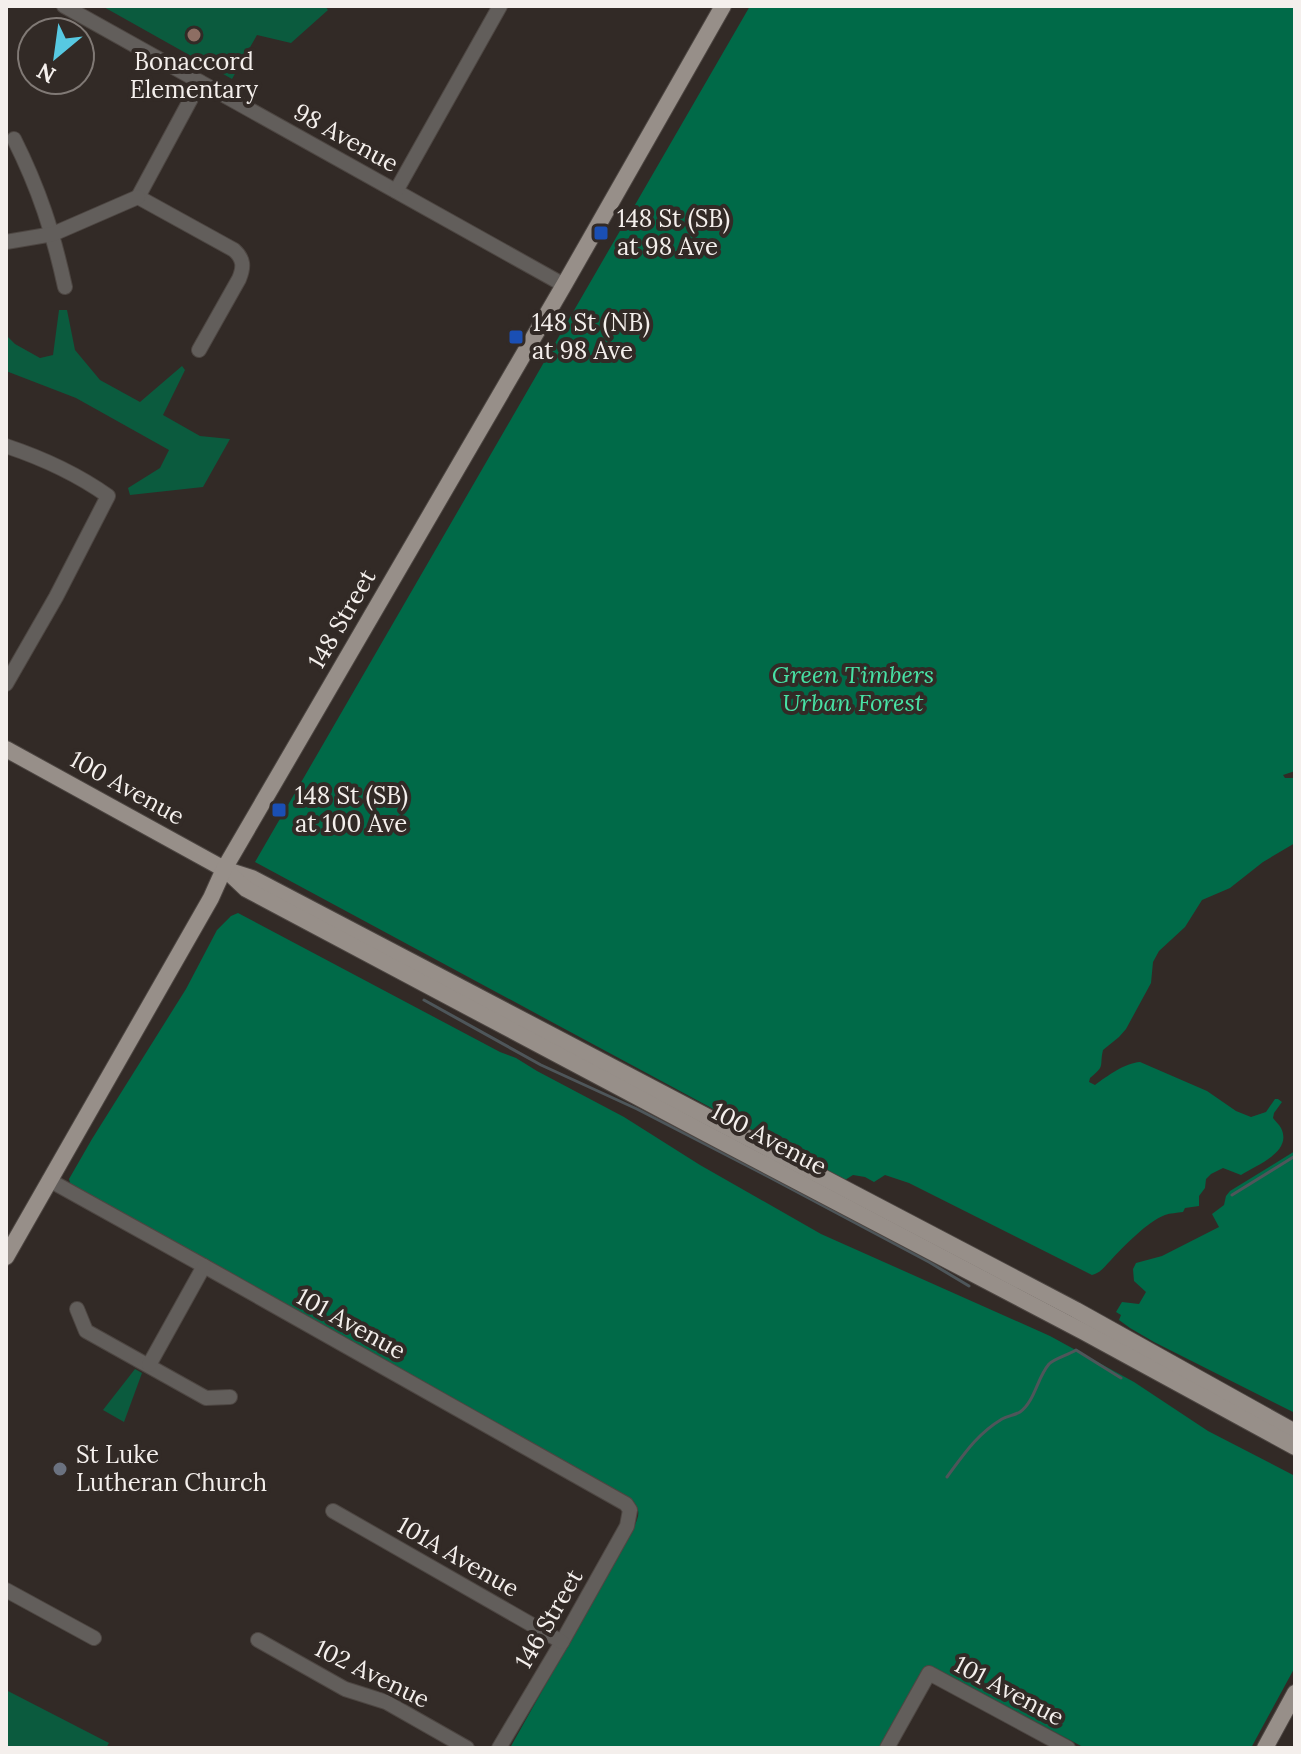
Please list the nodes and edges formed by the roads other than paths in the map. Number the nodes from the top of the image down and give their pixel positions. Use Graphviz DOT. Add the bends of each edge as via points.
graph roads {
  1 [pos="64,6"];
  2 [pos="500,6"];
  3 [pos="723,6"];
  4 [pos="200,82"];
  5 [pos="14,139"];
  6 [pos="396,191"];
  7 [pos="138,197"];
  8 [pos="53,234"];
  9 [pos="6,242"];
  10 [pos="564,285"];
  11 [pos="65,287"];
  12 [pos="199,350"];
  13 [pos="6,446"];
  14 [pos="6,684"];
  15 [pos="6,749"];
  16 [pos="224,869"];
  17 [pos="49,1180"];
  18 [pos="6,1257"];
  19 [pos="204,1266"];
  20 [pos="77,1309"];
  21 [pos="149,1365"];
  22 [pos="230,1397"];
  23 [pos="1295,1432"];
  24 [pos="1295,1447"];
  25 [pos="630,1510"];
  26 [pos="333,1511"];
  27 [pos="6,1590"];
  28 [pos="94,1638"];
  29 [pos="258,1640"];
  30 [pos="562,1642"];
  31 [pos="1295,1693"];
  32 [pos="1063,1747"];
  33 [pos="467,1748"];
  34 [pos="499,1748"];
  35 [pos="887,1748"];
  36 [pos="1265,1748"];
  1 -- 4 [label="street, 98 Avenue"];
  2 -- 6 [label="street"];
  3 -- 10 [label="main road, 148 Street"];
  4 -- 6 [label="street, 98 Avenue"];
  4 -- 7 [label="street"];
  5 -- 8 [label="street"];
  6 -- 10 [label="street, 98 Avenue"];
  7 -- 8 [label="street"];
  7 -- 12 [label="street" via="234,250 243,262 239,279"];
  8 -- 9 [label="street"];
  8 -- 11 [label="street"];
  10 -- 16 [label="main road, 148 Street"];
  13 -- 14 [label="street" via="36,456 108,496"];
  15 -- 16 [label="main road, 100 Avenue"];
  16 -- 17 [label="main road, 148 Street"];
  16 -- 23 [label="main road, 100 Avenue" via="252,878 885,1209"];
  16 -- 24 [label="main road, 100 Avenue" via="246,889"];
  17 -- 18 [label="main road, 148 Street"];
  17 -- 19 [label="street, 101 Avenue"];
  19 -- 21 [label="street"];
  19 -- 25 [label="street, 101 Avenue"];
  20 -- 21 [label="street" via="86,1331"];
  21 -- 22 [label="street" via="206,1398"];
  25 -- 30 [label="street, 146 Street" via="627,1526"];
  26 -- 30 [label="street, 101A Avenue"];
  27 -- 28 [label="street"];
  29 -- 33 [label="street, 102 Avenue"];
  30 -- 34 [label="street, 146 Street"];
  31 -- 36 [label="main road"];
  32 -- 35 [label="street, 101 Avenue" via="929,1673"];
}
